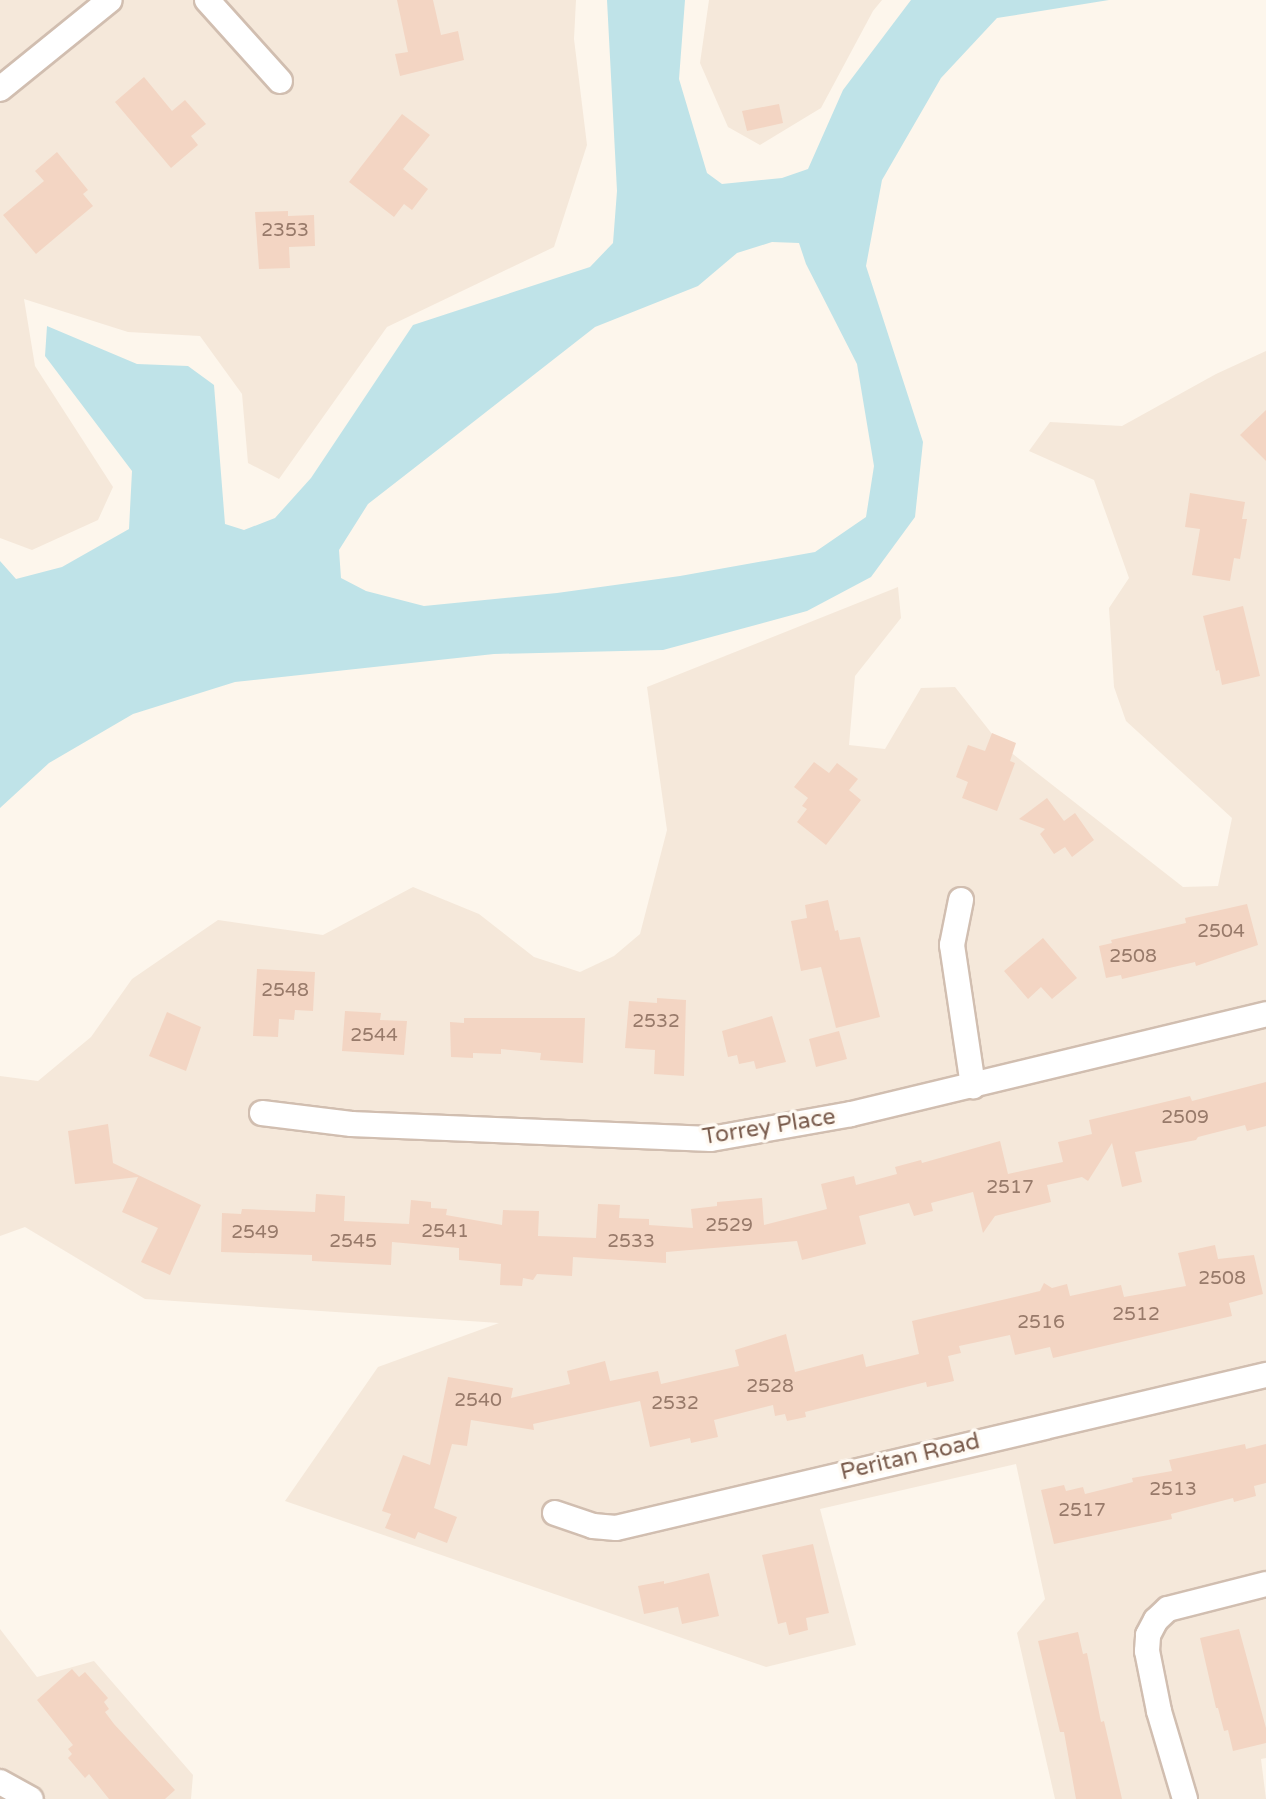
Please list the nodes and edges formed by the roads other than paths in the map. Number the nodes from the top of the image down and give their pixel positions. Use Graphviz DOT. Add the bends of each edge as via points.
graph roads {
  1 [pos="110,0"];
  2 [pos="207,0"];
  3 [pos="280,81"];
  4 [pos="0,89"];
  5 [pos="961,900"];
  6 [pos="1266,1014"];
  7 [pos="972,1086"];
  8 [pos="262,1113"];
  9 [pos="1266,1375"];
  10 [pos="555,1513"];
  11 [pos="1266,1584"];
  12 [pos="0,1782"];
  13 [pos="31,1799"];
  14 [pos="1185,1799"];
  1 -- 4 [label="street"];
  2 -- 3 [label="street"];
  5 -- 7 [label="street" via="952,945"];
  6 -- 7 [label="street, Torrey Place"];
  7 -- 8 [label="street, Torrey Place" via="711,1139 351,1124"];
  9 -- 10 [label="street, Peritan Road" via="616,1528 593,1526"];
  11 -- 14 [label="street" via="1168,1609 1148,1635 1159,1711"];
  12 -- 13 [label="street"];
}
